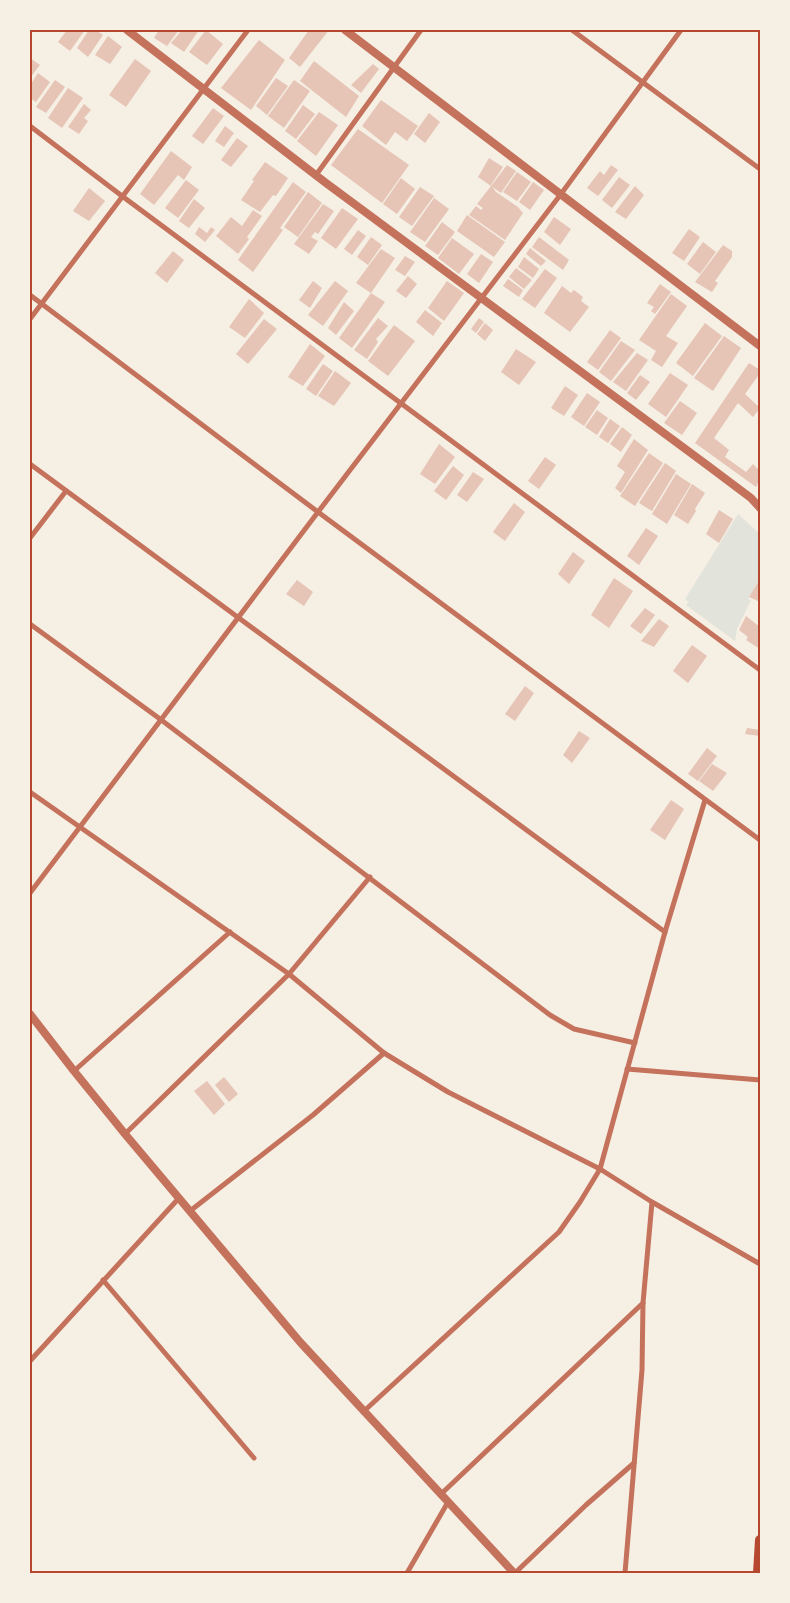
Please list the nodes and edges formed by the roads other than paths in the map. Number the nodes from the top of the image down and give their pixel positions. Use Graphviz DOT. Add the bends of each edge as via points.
graph roads {
  1 [pos="128,30"];
  2 [pos="248,30"];
  3 [pos="345,30"];
  4 [pos="421,30"];
  5 [pos="572,30"];
  6 [pos="681,30"];
  7 [pos="393,67"];
  8 [pos="643,82"];
  9 [pos="204,90"];
  10 [pos="30,126"];
  11 [pos="760,169"];
  12 [pos="316,175"];
  13 [pos="561,194"];
  14 [pos="122,196"];
  15 [pos="30,296"];
  16 [pos="481,298"];
  17 [pos="41,304"];
  18 [pos="30,319"];
  19 [pos="760,346"];
  20 [pos="401,404"];
  21 [pos="30,464"];
  22 [pos="66,491"];
  23 [pos="751,498"];
  24 [pos="760,500"];
  25 [pos="760,508"];
  26 [pos="318,512"];
  27 [pos="30,538"];
  28 [pos="237,618"];
  29 [pos="30,624"];
  30 [pos="760,670"];
  31 [pos="160,719"];
  32 [pos="30,792"];
  33 [pos="705,800"];
  34 [pos="79,827"];
  35 [pos="760,840"];
  36 [pos="370,877"];
  37 [pos="30,892"];
  38 [pos="230,932"];
  39 [pos="665,932"];
  40 [pos="289,974"];
  41 [pos="31,1016"];
  42 [pos="635,1043"];
  43 [pos="384,1053"];
  44 [pos="628,1069"];
  45 [pos="74,1071"];
  46 [pos="760,1080"];
  47 [pos="125,1134"];
  48 [pos="600,1168"];
  49 [pos="179,1198"];
  50 [pos="652,1202"];
  51 [pos="190,1211"];
  52 [pos="760,1264"];
  53 [pos="104,1280"];
  54 [pos="643,1303"];
  55 [pos="30,1361"];
  56 [pos="364,1412"];
  57 [pos="254,1458"];
  58 [pos="634,1463"];
  59 [pos="440,1495"];
  60 [pos="448,1502"];
  61 [pos="760,1540"];
  62 [pos="407,1573"];
  63 [pos="515,1573"];
  64 [pos="625,1573"];
  65 [pos="758,1573"];
  1 -- 9 [label="street"];
  2 -- 9 [label="street"];
  3 -- 7 [label="street"];
  4 -- 7 [label="street"];
  5 -- 8 [label="street"];
  6 -- 8 [label="street"];
  7 -- 12 [label="street"];
  7 -- 13 [label="street"];
  8 -- 11 [label="street"];
  8 -- 13 [label="street"];
  9 -- 12 [label="street"];
  9 -- 14 [label="street"];
  10 -- 14 [label="street"];
  12 -- 16 [label="street"];
  13 -- 16 [label="street"];
  13 -- 19 [label="street"];
  14 -- 17 [label="street"];
  14 -- 20 [label="street"];
  15 -- 17 [label="street"];
  16 -- 20 [label="street"];
  16 -- 23 [label="street"];
  17 -- 18 [label="street"];
  17 -- 26 [label="street"];
  20 -- 26 [label="street"];
  20 -- 30 [label="street"];
  21 -- 22 [label="street"];
  22 -- 27 [label="street"];
  22 -- 28 [label="street"];
  23 -- 24 [label="street"];
  23 -- 25 [label="street"];
  26 -- 28 [label="street"];
  26 -- 33 [label="street"];
  28 -- 31 [label="street"];
  28 -- 39 [label="street"];
  29 -- 31 [label="street"];
  31 -- 34 [label="street"];
  31 -- 36 [label="street"];
  32 -- 34 [label="street"];
  33 -- 35 [label="street"];
  33 -- 39 [label="street"];
  34 -- 37 [label="street"];
  34 -- 38 [label="street"];
  36 -- 40 [label="street"];
  36 -- 42 [label="street" via="563,1023 590,1034"];
  38 -- 40 [label="street"];
  38 -- 45 [label="street"];
  39 -- 42 [label="street"];
  40 -- 43 [label="street"];
  40 -- 47 [label="street"];
  41 -- 45 [label="street"];
  42 -- 44 [label="street"];
  43 -- 48 [label="street" via="456,1096"];
  43 -- 51 [label="street"];
  44 -- 46 [label="street"];
  44 -- 48 [label="street"];
  45 -- 47 [label="street"];
  47 -- 49 [label="street"];
  48 -- 50 [label="street"];
  48 -- 56 [label="street" via="559,1232"];
  49 -- 51 [label="street"];
  49 -- 53 [label="street"];
  50 -- 52 [label="street"];
  50 -- 54 [label="street"];
  51 -- 56 [label="street" via="300,1342"];
  53 -- 55 [label="street"];
  53 -- 57 [label="street"];
  54 -- 58 [label="street" via="642,1370"];
  54 -- 59 [label="street"];
  56 -- 59 [label="street"];
  58 -- 63 [label="street"];
  58 -- 64 [label="street"];
  59 -- 60 [label="street"];
  60 -- 62 [label="street"];
  60 -- 63 [label="street"];
  61 -- 65 [label="main road"];
}
